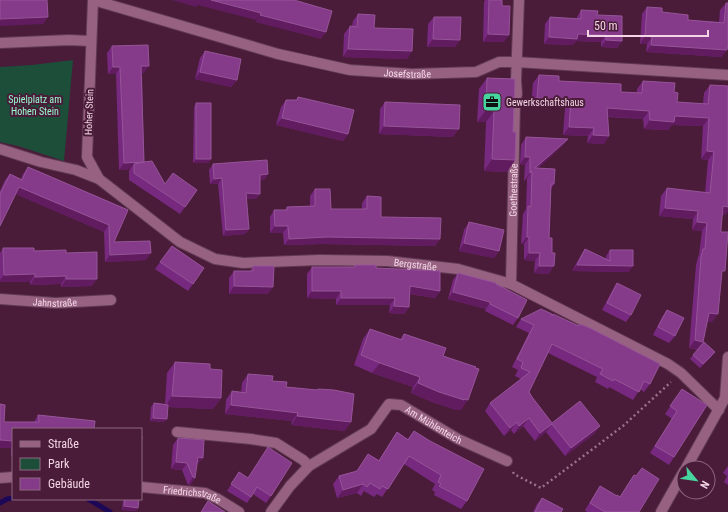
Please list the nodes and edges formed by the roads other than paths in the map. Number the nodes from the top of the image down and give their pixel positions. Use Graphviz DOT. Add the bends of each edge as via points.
graph roads {
  1 [pos="93,0"];
  2 [pos="519,0"];
  3 [pos="90,41"];
  4 [pos="0,43"];
  5 [pos="516,62"];
  6 [pos="728,75"];
  7 [pos="0,149"];
  8 [pos="99,179"];
  9 [pos="511,284"];
  10 [pos="0,299"];
  11 [pos="111,300"];
  12 [pos="728,357"];
  13 [pos="719,410"];
  14 [pos="177,432"];
  15 [pos="691,460"];
  16 [pos="506,461"];
  17 [pos="309,466"];
  18 [pos="12,477"];
  19 [pos="0,478"];
  20 [pos="676,485"];
  21 [pos="142,487"];
  22 [pos="239,512"];
  23 [pos="271,512"];
  24 [pos="661,512"];
  1 -- 3 [label="street, Hoher Stein"];
  1 -- 5 [label="street, Josefstraße" via="278,54 350,70 412,74 476,72 499,62"];
  2 -- 5 [label="street, Goethestraße"];
  3 -- 4 [label="street"];
  3 -- 8 [label="street, Hoher Stein" via="87,157"];
  5 -- 6 [label="street, Josefstraße"];
  5 -- 9 [label="street, Goethestraße"];
  7 -- 8 [label="street"];
  8 -- 9 [label="street, Bergstraße" via="180,242 215,259 243,263 387,261 458,269"];
  9 -- 13 [label="street, Bergstraße" via="657,358 681,373"];
  10 -- 11 [label="street, Jahnstraße" via="56,303"];
  12 -- 13 [label="street" via="725,398"];
  13 -- 15 [label="street"];
  14 -- 17 [label="street" via="276,443"];
  16 -- 17 [label="street, Am Mühlenteich" via="458,439 400,405 389,404 371,429"];
  17 -- 23 [label="street, Am Mühlenteich"];
  18 -- 19 [label="street"];
  20 -- 24 [label="street"];
  21 -- 22 [label="street, Friedrichstraße" via="205,493"];
}
